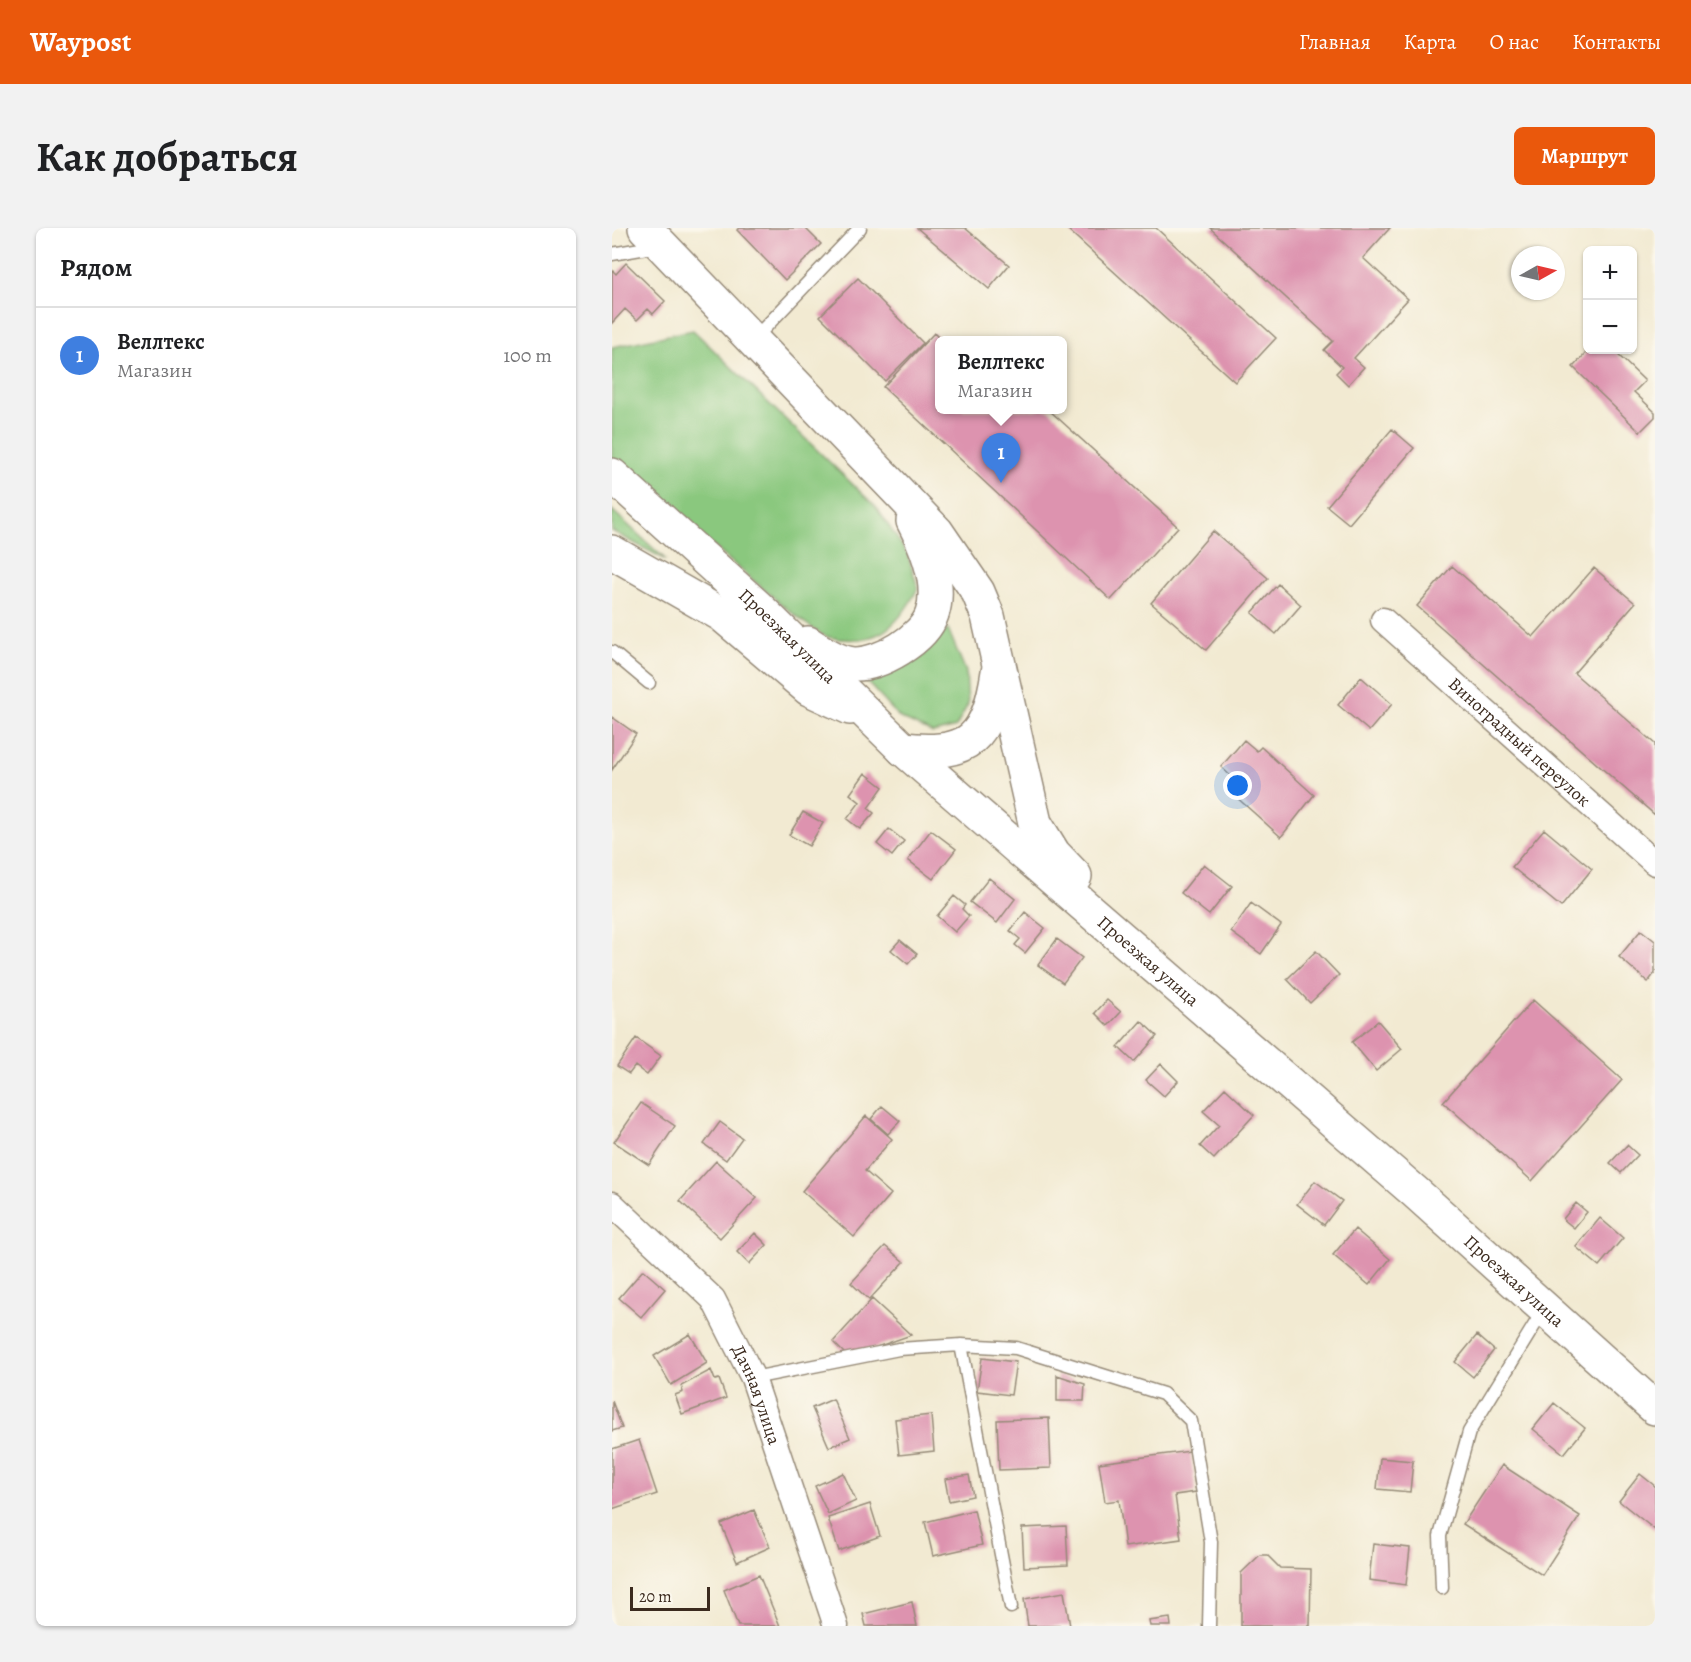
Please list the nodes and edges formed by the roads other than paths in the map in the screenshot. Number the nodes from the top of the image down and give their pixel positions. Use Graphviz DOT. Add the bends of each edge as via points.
graph roads {
  1 [pos="860,228"];
  2 [pos="654,237"];
  3 [pos="612,254"];
  4 [pos="754,339"];
  5 [pos="612,475"];
  6 [pos="892,483"];
  7 [pos="612,552"];
  8 [pos="758,607"];
  9 [pos="1383,620"];
  10 [pos="612,652"];
  11 [pos="999,661"];
  12 [pos="649,683"];
  13 [pos="874,719"];
  14 [pos="903,749"];
  15 [pos="1655,863"];
  16 [pos="1114,930"];
  17 [pos="612,1204"];
  18 [pos="1545,1309"];
  19 [pos="961,1345"];
  20 [pos="753,1378"];
  21 [pos="1655,1408"];
  22 [pos="1442,1588"];
  23 [pos="1011,1607"];
  24 [pos="836,1626"];
  25 [pos="1209,1626"];
  1 -- 4 [label="lane"];
  2 -- 3 [label="lane"];
  2 -- 4 [label="main road"];
  4 -- 6 [label="main road"];
  5 -- 8 [label="main road, Проезжая улица"];
  6 -- 8 [label="main road" via="921,536 935,584 932,614 920,635 889,654 854,664 811,645"];
  6 -- 11 [label="main road" via="937,532 978,592"];
  7 -- 13 [label="main road" via="722,615 809,689"];
  8 -- 13 [label="main road, Проезжая улица"];
  9 -- 15 [label="street, Виноградный переулок"];
  10 -- 12 [label="lane"];
  11 -- 14 [label="main road" via="993,703 978,734 958,746 934,752"];
  11 -- 16 [label="main road" via="1035,823 1053,854 1079,881"];
  13 -- 14 [label="main road, Проезжая улица"];
  14 -- 16 [label="main road, Проезжая улица"];
  16 -- 18 [label="main road, Проезжая улица"];
  17 -- 20 [label="street, Дачная улица" via="713,1299"];
  18 -- 21 [label="main road, Проезжая улица"];
  18 -- 22 [label="lane" via="1469,1432 1440,1536"];
  19 -- 20 [label="lane" via="899,1349"];
  19 -- 23 [label="lane"];
  19 -- 25 [label="lane" via="1016,1348 1163,1394 1191,1421 1211,1542"];
  20 -- 24 [label="street, Дачная улица"];
}
